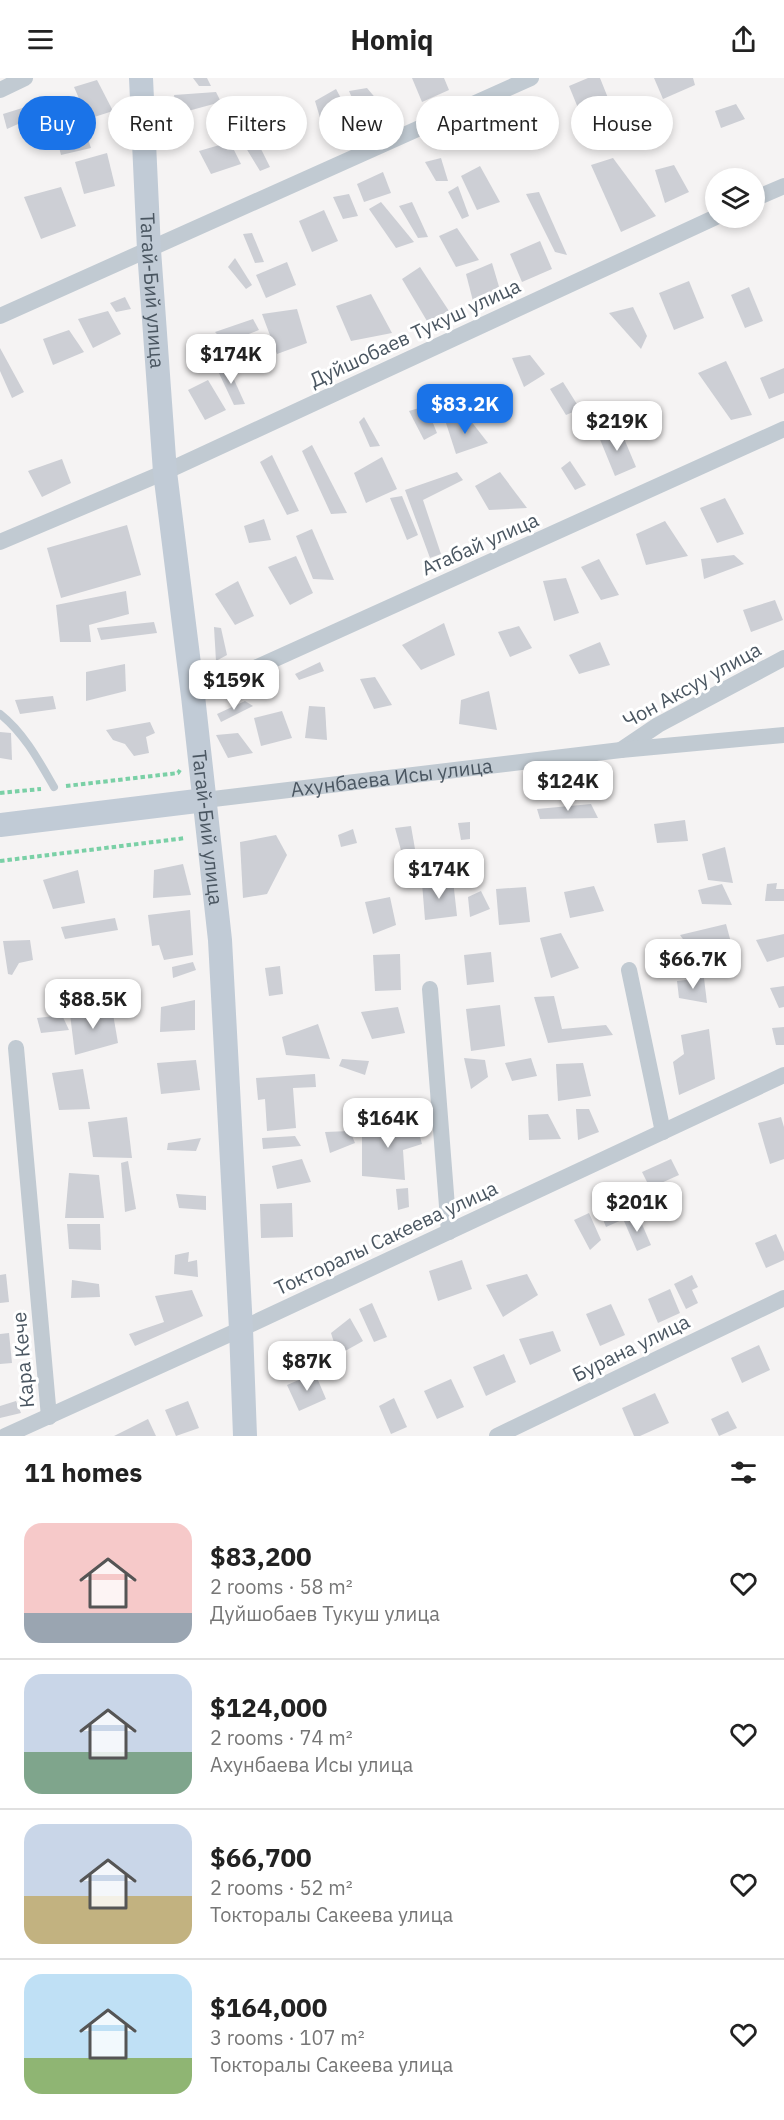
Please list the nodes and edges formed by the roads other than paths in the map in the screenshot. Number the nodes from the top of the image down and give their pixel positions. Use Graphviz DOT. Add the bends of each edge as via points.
graph roads {
  1 [pos="25,78"];
  2 [pos="141,78"];
  3 [pos="531,78"];
  4 [pos="0,90"];
  5 [pos="784,186"];
  6 [pos="765,194"];
  7 [pos="705,222"];
  8 [pos="149,250"];
  9 [pos="0,316"];
  10 [pos="784,429"];
  11 [pos="165,472"];
  12 [pos="0,542"];
  13 [pos="784,658"];
  14 [pos="193,696"];
  15 [pos="0,714"];
  16 [pos="784,735"];
  17 [pos="621,750"];
  18 [pos="54,787"];
  19 [pos="205,800"];
  20 [pos="0,825"];
  21 [pos="629,970"];
  22 [pos="430,989"];
  23 [pos="16,1048"];
  24 [pos="784,1075"];
  25 [pos="663,1132"];
  26 [pos="449,1232"];
  27 [pos="784,1298"];
  28 [pos="241,1329"];
  29 [pos="49,1417"];
  30 [pos="5,1436"];
  31 [pos="245,1436"];
  32 [pos="497,1436"];
  1 -- 4 [label="street"];
  2 -- 8 [label="street, Тагай-Бий улица"];
  3 -- 8 [label="street"];
  5 -- 6 [label="street"];
  7 -- 11 [label="street, Дуйшобаев Тукуш улица"];
  8 -- 9 [label="street"];
  8 -- 11 [label="street, Тагай-Бий улица"];
  10 -- 14 [label="street, Атабай улица"];
  11 -- 12 [label="street, Дуйшобаев Тукуш улица"];
  11 -- 14 [label="street, Тагай-Бий улица"];
  13 -- 17 [label="street, Чон Аксуу улица" via="658,725"];
  14 -- 19 [label="street, Тагай-Бий улица"];
  15 -- 18 [label="lane" via="13,725"];
  16 -- 17 [label="street, Ахунбаева Исы улица"];
  17 -- 19 [label="street, Ахунбаева Исы улица"];
  19 -- 20 [label="street, Ахунбаева Исы улица"];
  19 -- 28 [label="street, Тагай-Бий улица" via="220,940"];
  21 -- 25 [label="street"];
  22 -- 26 [label="street"];
  23 -- 29 [label="street, Кара Кече"];
  24 -- 25 [label="street, Токторалы Сакеева улица"];
  25 -- 26 [label="street, Токторалы Сакеева улица"];
  26 -- 28 [label="street, Токторалы Сакеева улица"];
  27 -- 32 [label="street, Бурана улица"];
  28 -- 29 [label="street, Токторалы Сакеева улица"];
  28 -- 31 [label="street, Тагай-Бий улица"];
  29 -- 30 [label="street, Токторалы Сакеева улица"];
}
